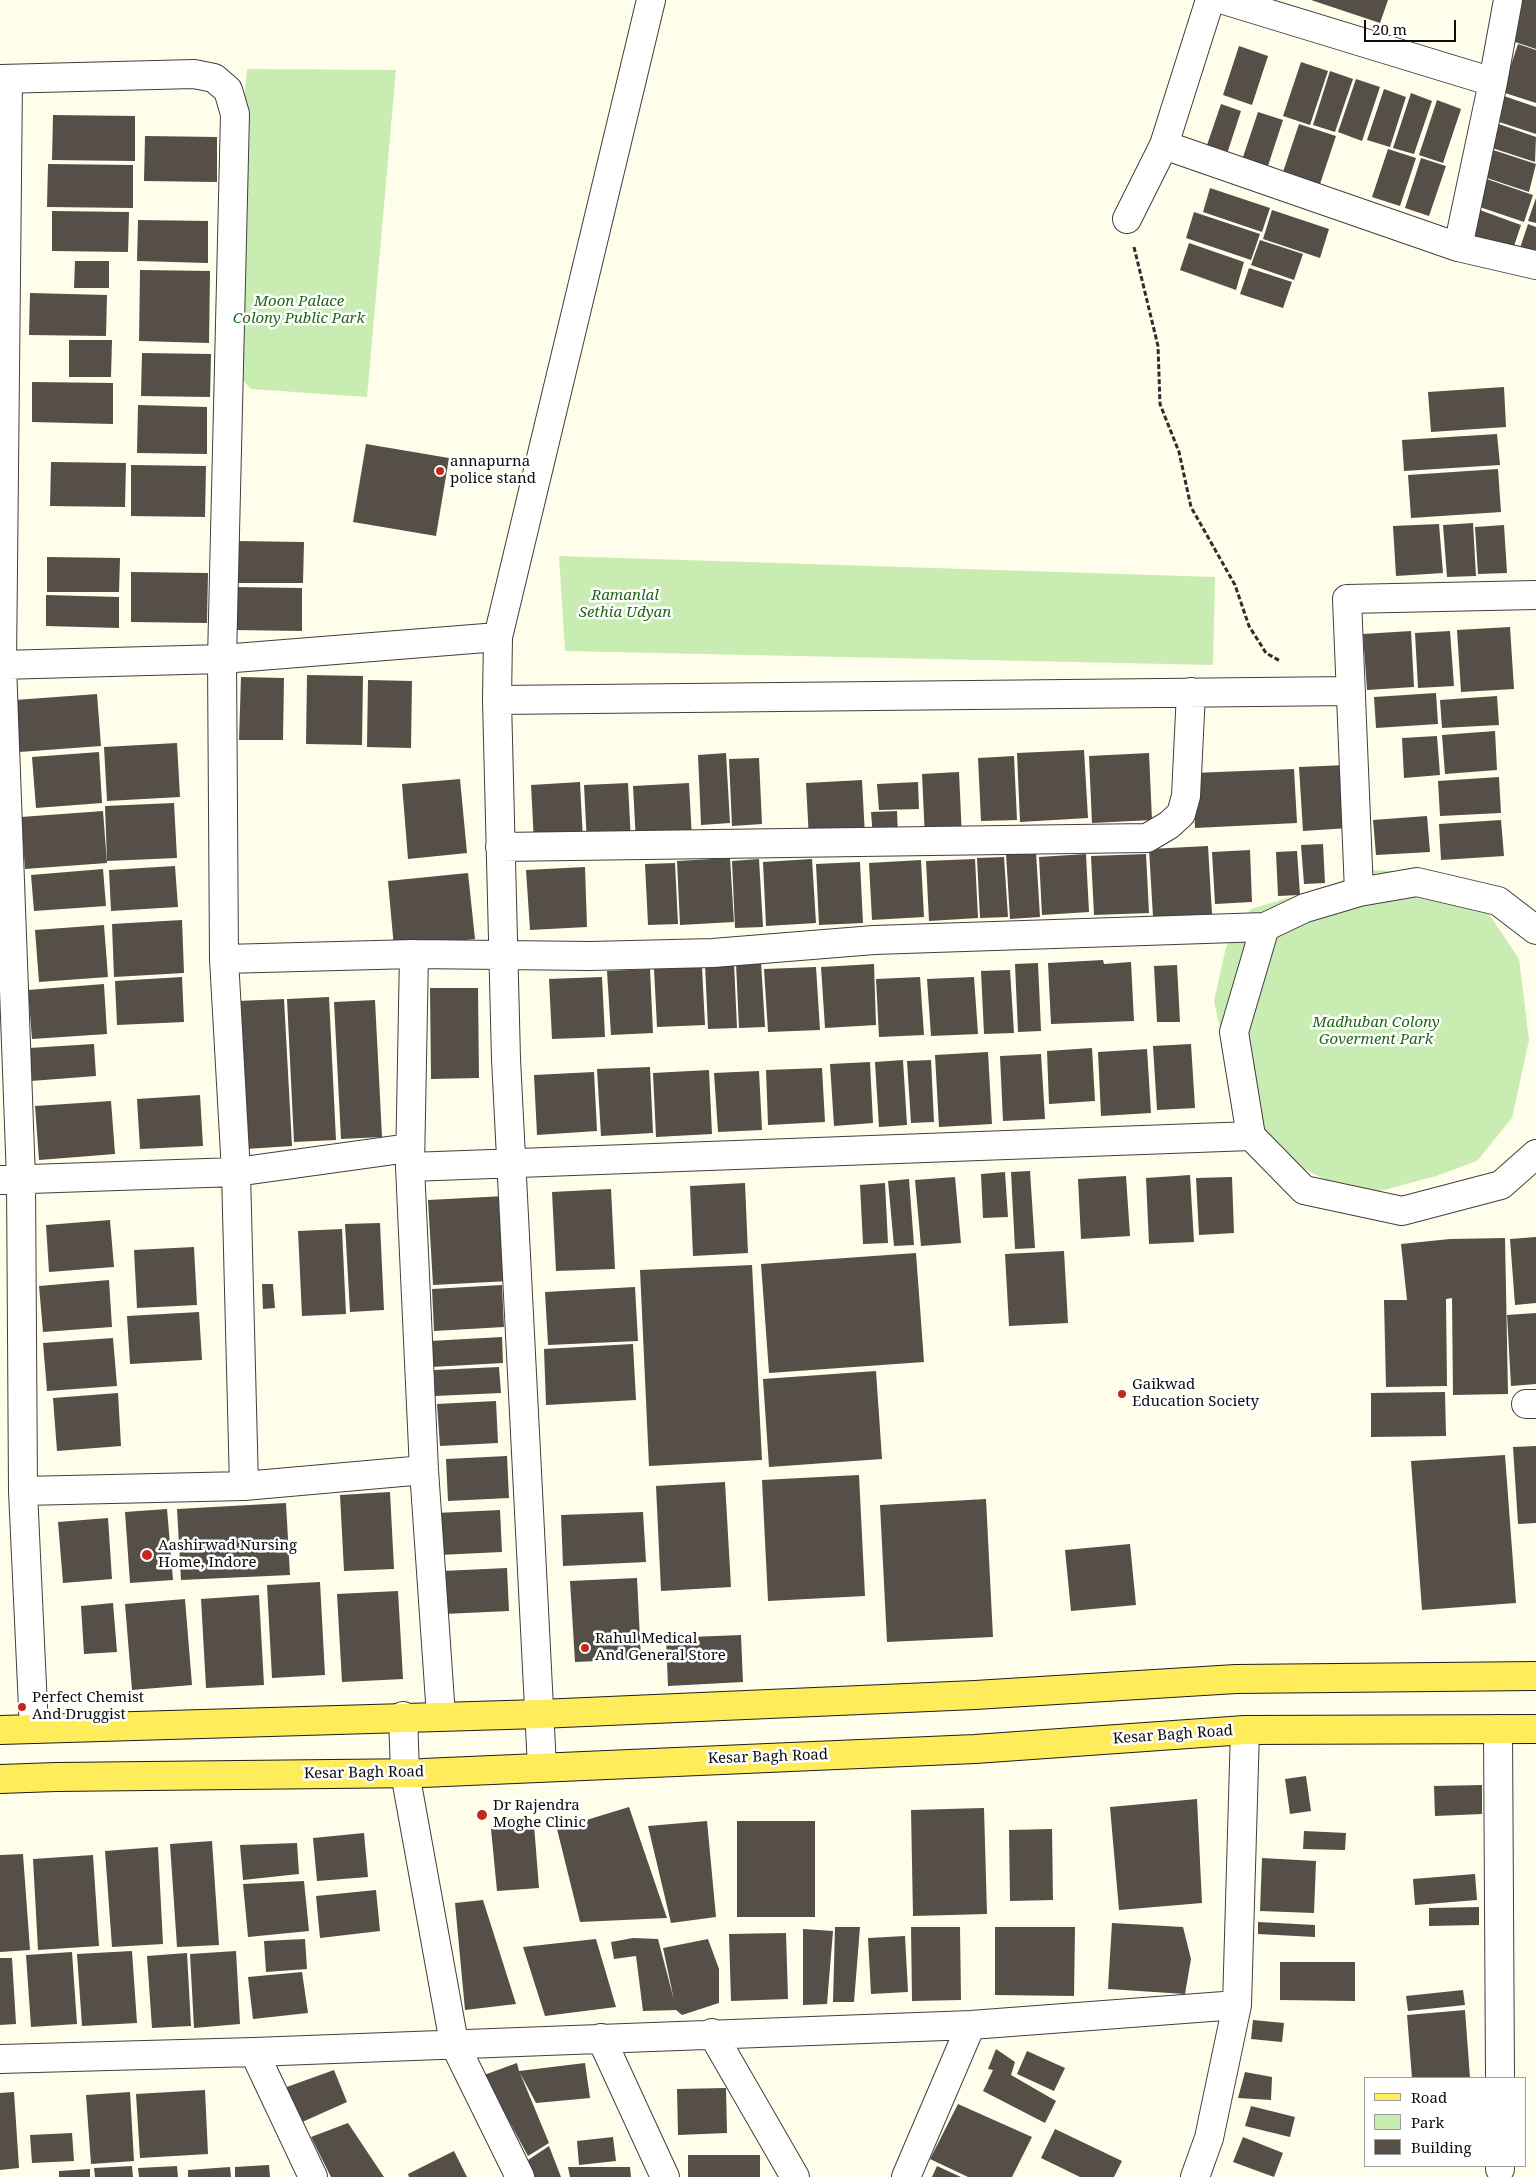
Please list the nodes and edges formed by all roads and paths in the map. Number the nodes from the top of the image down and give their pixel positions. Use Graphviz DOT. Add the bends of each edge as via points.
graph roads {
  1 [pos="652,0"];
  2 [pos="1210,0"];
  3 [pos="1224,0"];
  4 [pos="1508,0"];
  5 [pos="4,79"];
  6 [pos="1493,82"];
  7 [pos="1164,145"];
  8 [pos="1126,219"];
  9 [pos="1458,247"];
  10 [pos="1536,265"];
  11 [pos="1536,595"];
  12 [pos="498,637"];
  13 [pos="222,659"];
  14 [pos="1282,662"];
  15 [pos="1,665"];
  16 [pos="1351,691"];
  17 [pos="1191,692"];
  18 [pos="497,700"];
  19 [pos="500,847"];
  20 [pos="1359,892"];
  21 [pos="1265,926"];
  22 [pos="1536,930"];
  23 [pos="414,954"];
  24 [pos="502,954"];
  25 [pos="224,959"];
  26 [pos="1251,1136"];
  27 [pos="1536,1154"];
  28 [pos="410,1158"];
  29 [pos="510,1162"];
  30 [pos="236,1172"];
  31 [pos="11,1180"];
  32 [pos="424,1470"];
  33 [pos="244,1486"];
  34 [pos="22,1491"];
  35 [pos="1536,1676"];
  36 [pos="540,1714"];
  37 [pos="403,1716"];
  38 [pos="441,1716"];
  39 [pos="34,1729"];
  40 [pos="1498,1729"];
  41 [pos="1536,1729"];
  42 [pos="0,1730"];
  43 [pos="1245,1730"];
  44 [pos="542,1767"];
  45 [pos="405,1773"];
  46 [pos="0,1779"];
  47 [pos="1237,2005"];
  48 [pos="971,2025"];
  49 [pos="712,2033"];
  50 [pos="602,2038"];
  51 [pos="454,2043"];
  52 [pos="254,2052"];
  53 [pos="0,2058"];
  54 [pos="1500,2077"];
  55 [pos="313,2177"];
  56 [pos="520,2177"];
  57 [pos="665,2177"];
  58 [pos="795,2177"];
  59 [pos="906,2177"];
  60 [pos="1195,2177"];
  1 -- 12 [label="street"];
  2 -- 7 [label="street"];
  3 -- 6 [label="street"];
  4 -- 6 [label="street"];
  5 -- 13 [label="street" via="194,74 214,78 228,90 235,114 236,141"];
  5 -- 15 [label="street"];
  6 -- 9 [label="street"];
  7 -- 8 [label="street"];
  7 -- 9 [label="street"];
  8 -- 14 [label="path" via="1158,346 1160,404 1179,452 1191,507 1235,586 1249,626 1266,653"];
  9 -- 10 [label="street"];
  11 -- 16 [label="street" via="1346,599"];
  12 -- 13 [label="street"];
  12 -- 18 [label="street"];
  13 -- 15 [label="street"];
  13 -- 25 [label="street"];
  15 -- 31 [label="street"];
  16 -- 17 [label="street"];
  16 -- 20 [label="street"];
  17 -- 18 [label="street"];
  17 -- 19 [label="street" via="1186,796 1180,814 1147,838"];
  18 -- 19 [label="street"];
  19 -- 24 [label="street"];
  20 -- 21 [label="street" via="1305,908"];
  20 -- 22 [label="street" via="1417,882 1498,900"];
  21 -- 24 [label="street" via="874,940 713,953"];
  21 -- 26 [label="street" via="1234,1032"];
  23 -- 24 [label="street"];
  23 -- 25 [label="street"];
  23 -- 28 [label="street"];
  24 -- 29 [label="street"];
  25 -- 30 [label="street"];
  26 -- 27 [label="street" via="1304,1190 1402,1211 1502,1185"];
  26 -- 29 [label="street"];
  28 -- 29 [label="street"];
  28 -- 30 [label="street"];
  28 -- 32 [label="street"];
  29 -- 36 [label="street"];
  30 -- 31 [label="street"];
  30 -- 33 [label="street"];
  31 -- 34 [label="street"];
  32 -- 33 [label="street"];
  32 -- 38 [label="street"];
  33 -- 34 [label="street"];
  34 -- 39 [label="street"];
  35 -- 36 [label="main road" via="1236,1679 975,1695"];
  36 -- 38 [label="main road"];
  36 -- 44 [label="street"];
  37 -- 38 [label="main road"];
  37 -- 39 [label="main road"];
  37 -- 45 [label="street"];
  39 -- 42 [label="main road"];
  40 -- 41 [label="main road, Kesar Bagh Road"];
  40 -- 43 [label="main road, Kesar Bagh Road"];
  40 -- 54 [label="street"];
  43 -- 44 [label="main road, Kesar Bagh Road" via="975,1749"];
  43 -- 47 [label="street"];
  44 -- 45 [label="main road, Kesar Bagh Road"];
  45 -- 46 [label="main road, Kesar Bagh Road"];
  45 -- 51 [label="street"];
  47 -- 48 [label="street"];
  47 -- 60 [label="street" via="1209,2138"];
  48 -- 49 [label="street"];
  48 -- 59 [label="street"];
  49 -- 50 [label="street"];
  49 -- 58 [label="street"];
  50 -- 51 [label="street"];
  50 -- 57 [label="street"];
  51 -- 52 [label="street"];
  51 -- 56 [label="street"];
  52 -- 53 [label="street"];
  52 -- 55 [label="street"];
}
